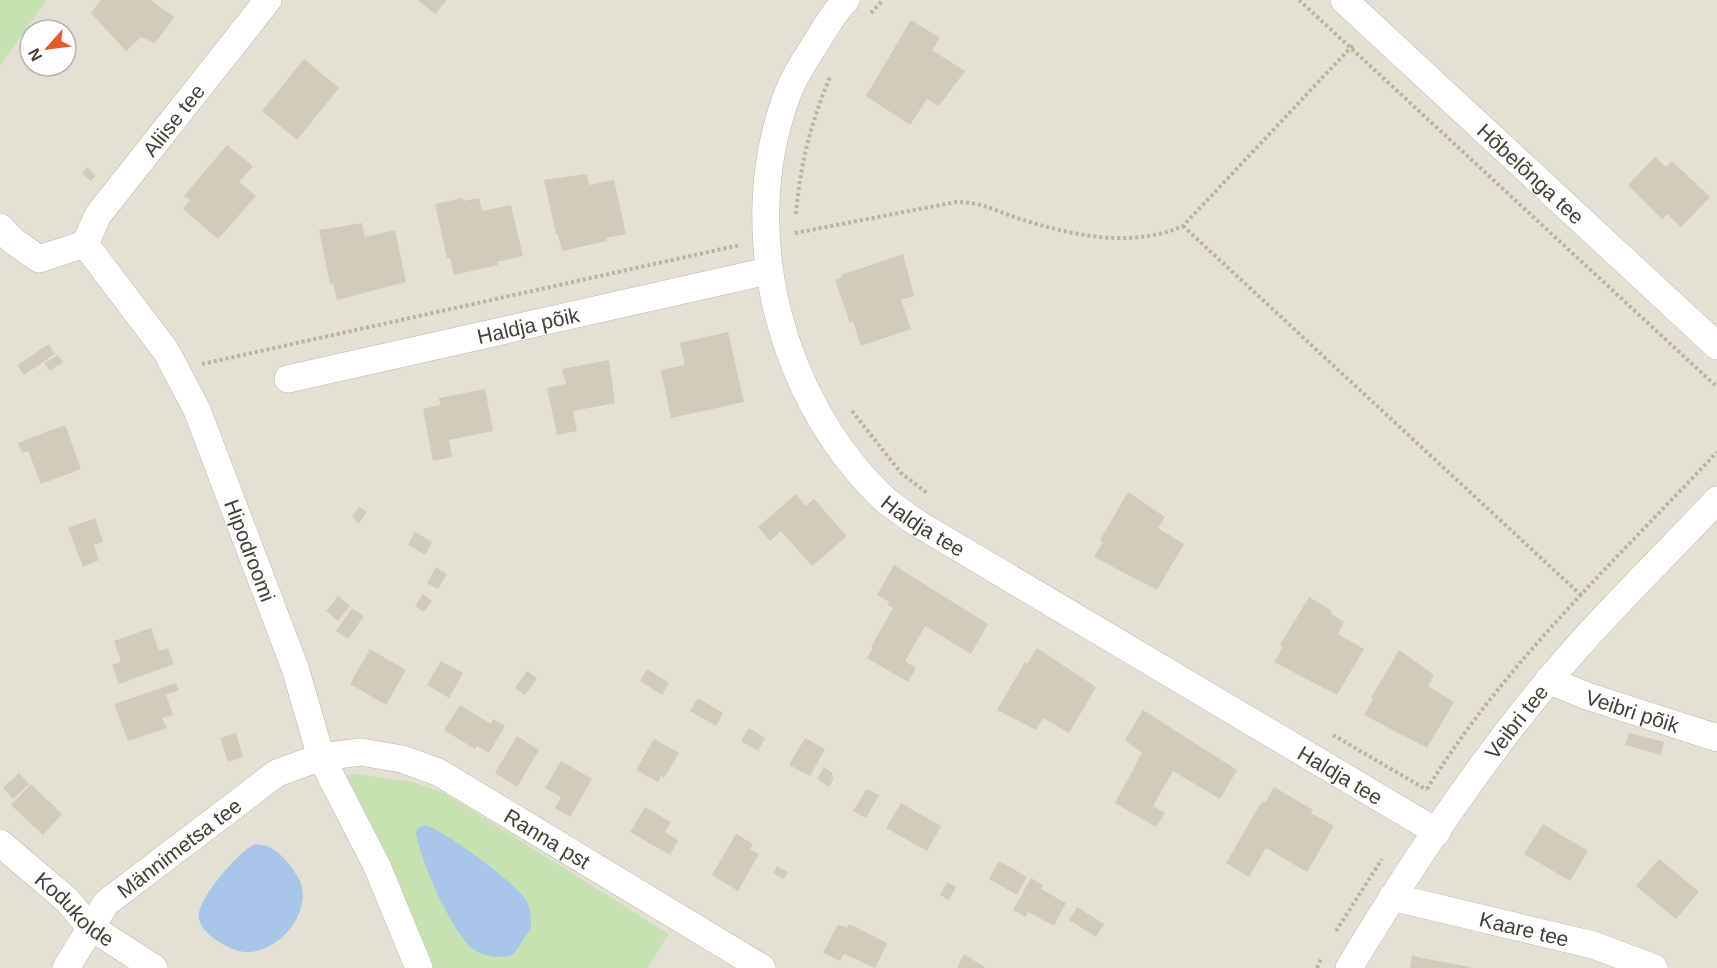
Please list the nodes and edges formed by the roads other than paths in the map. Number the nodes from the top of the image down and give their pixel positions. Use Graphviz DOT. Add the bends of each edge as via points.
graph roads {
  1 [pos="268,0"];
  2 [pos="846,0"];
  3 [pos="1344,0"];
  4 [pos="0,227"];
  5 [pos="85,243"];
  6 [pos="768,271"];
  7 [pos="1717,346"];
  8 [pos="288,379"];
  9 [pos="1717,500"];
  10 [pos="1548,680"];
  11 [pos="1717,738"];
  12 [pos="321,758"];
  13 [pos="1437,832"];
  14 [pos="0,843"];
  15 [pos="1392,897"];
  16 [pos="89,926"];
  17 [pos="66,968"];
  18 [pos="154,968"];
  19 [pos="419,968"];
  20 [pos="762,968"];
  21 [pos="1349,968"];
  22 [pos="1654,968"];
  1 -- 5 [label="street, Aliise tee" via="98,215"];
  2 -- 6 [label="street, Haldja tee" via="801,66 785,100 771,153 766,196"];
  3 -- 7 [label="street, Hõbelõnga tee"];
  4 -- 5 [label="street" via="39,259"];
  5 -- 12 [label="street, Hipodroomi" via="165,351 197,411 295,668"];
  6 -- 8 [label="street, Haldja põik"];
  6 -- 13 [label="street, Haldja tee" via="803,383 837,443 881,497 916,523"];
  9 -- 10 [label="street, Veibri tee"];
  10 -- 11 [label="street, Veibri põik"];
  10 -- 13 [label="street, Veibri tee"];
  12 -- 16 [label="street, Männimetsa tee" via="277,773 106,903"];
  12 -- 19 [label="street, Hipodroomi" via="377,866"];
  12 -- 20 [label="street, Ranna pst" via="361,753 402,759 438,772"];
  13 -- 15 [label="street, Veibri tee"];
  14 -- 16 [label="street, Kodukolde" via="67,900"];
  15 -- 21 [label="street, Veibri tee"];
  15 -- 22 [label="street, Kaare tee" via="1593,945"];
  16 -- 17 [label="street, Männimetsa tee"];
  16 -- 18 [label="street, Kodukolde"];
}
